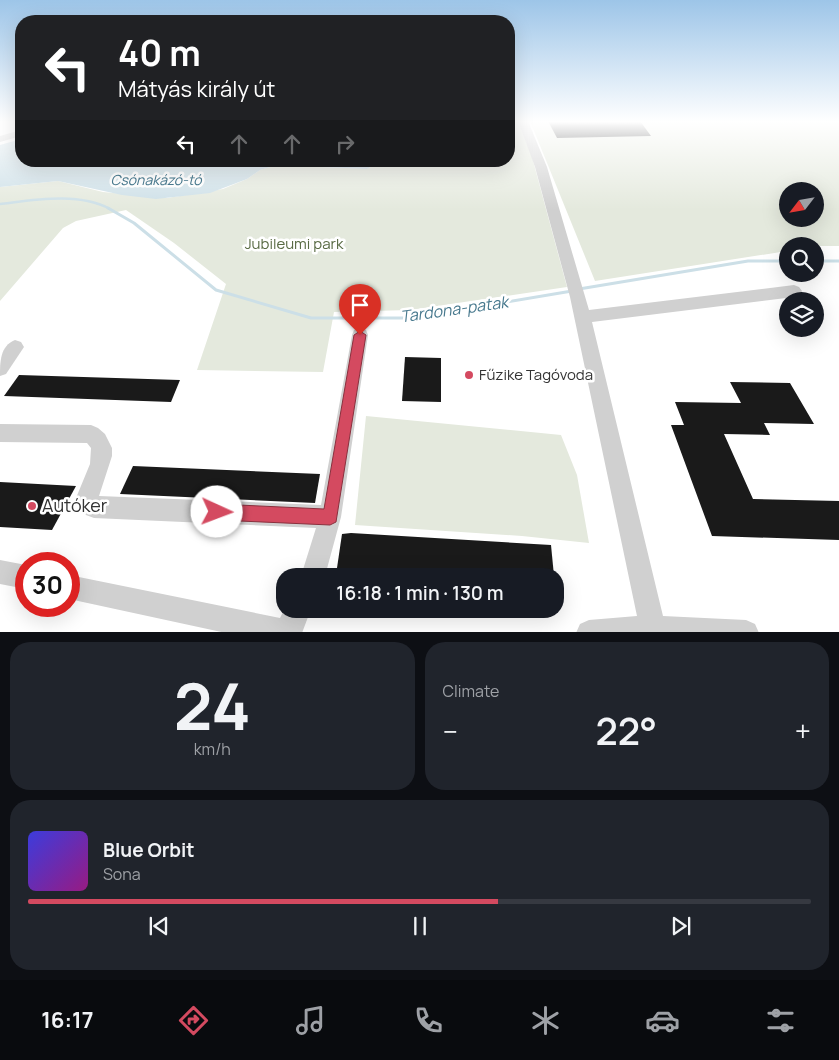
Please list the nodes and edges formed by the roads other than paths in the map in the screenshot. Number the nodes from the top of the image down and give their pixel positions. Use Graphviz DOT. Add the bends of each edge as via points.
graph roads {
  1 [pos="534,150"];
  2 [pos="576,290"];
  3 [pos="779,294"];
  4 [pos="583,317"];
  5 [pos="360,335"];
  6 [pos="15,347"];
  7 [pos="0,369"];
  8 [pos="0,433"];
  9 [pos="330,517"];
  10 [pos="315,568"];
  11 [pos="0,572"];
  12 [pos="15,575"];
  13 [pos="80,590"];
  14 [pos="291,624"];
  15 [pos="249,629"];
  16 [pos="653,630"];
  17 [pos="589,632"];
  18 [pos="746,632"];
  1 -- 2 [label="street"];
  2 -- 4 [label="street"];
  3 -- 4 [label="street"];
  4 -- 16 [label="street"];
  5 -- 9 [label="street"];
  6 -- 7 [label="street"];
  8 -- 9 [label="street" via="91,434 99,439 103,451 87,498 94,507"];
  9 -- 10 [label="street"];
  11 -- 12 [label="street"];
  13 -- 15 [label="street"];
  14 -- 15 [label="street"];
  16 -- 17 [label="street"];
  16 -- 18 [label="street"];
}
